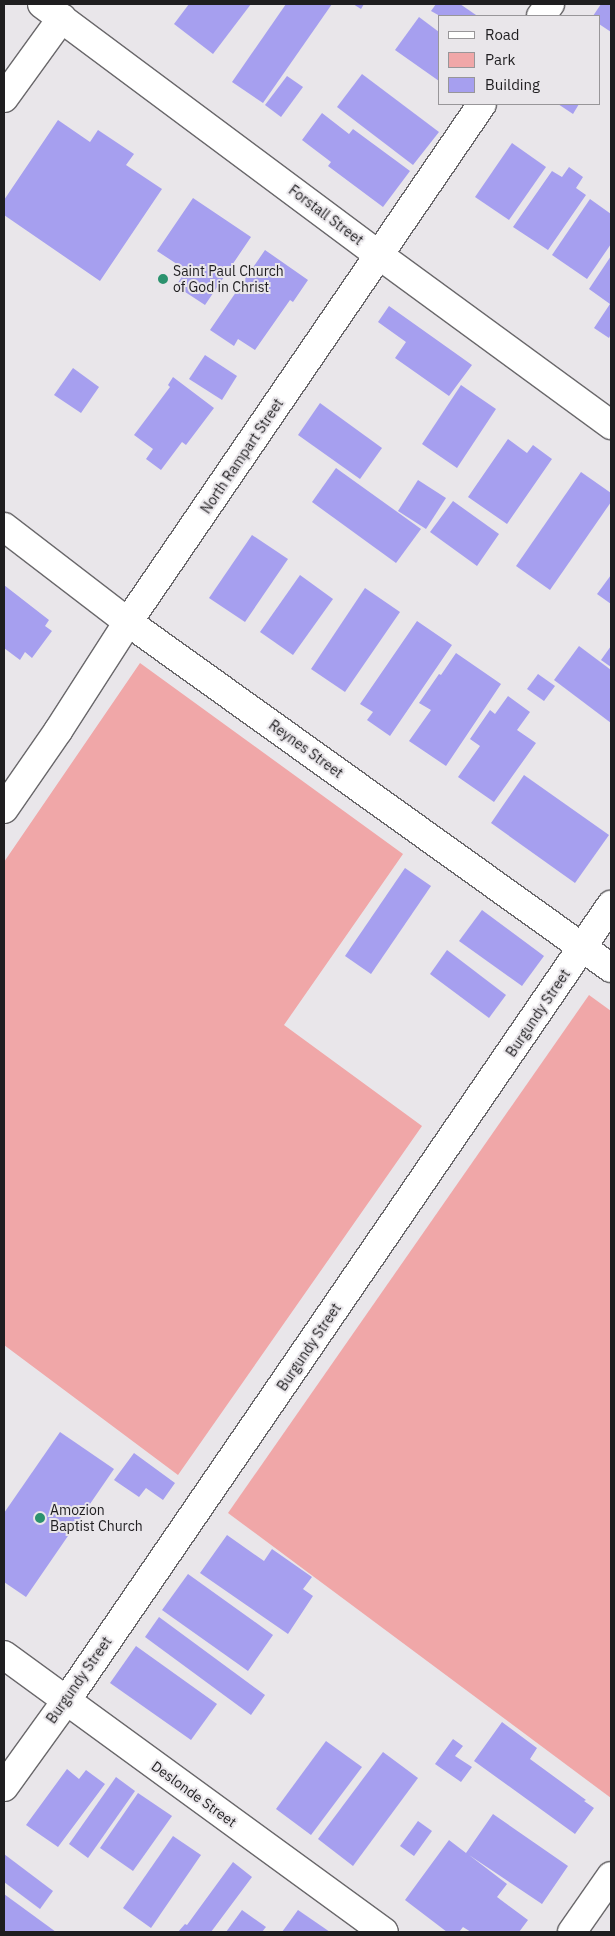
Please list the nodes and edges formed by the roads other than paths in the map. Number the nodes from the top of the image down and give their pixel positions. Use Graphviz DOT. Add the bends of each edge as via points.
graph roads {
  1 [pos="550,4"];
  2 [pos="52,11"];
  3 [pos="542,15"];
  4 [pos="4,98"];
  5 [pos="481,105"];
  6 [pos="379,255"];
  7 [pos="611,425"];
  8 [pos="4,527"];
  9 [pos="128,622"];
  10 [pos="4,809"];
  11 [pos="611,904"];
  12 [pos="583,947"];
  13 [pos="611,968"];
  14 [pos="4,1655"];
  15 [pos="66,1701"];
  16 [pos="4,1787"];
  17 [pos="611,1876"];
  18 [pos="384,1932"];
  19 [pos="572,1932"];
  1 -- 3 [label="street"];
  2 -- 4 [label="street"];
  2 -- 6 [label="street, Forstall Street"];
  5 -- 6 [label="street, North Rampart Street"];
  6 -- 7 [label="street, Forstall Street"];
  6 -- 9 [label="street, North Rampart Street"];
  8 -- 9 [label="street, Reynes Street"];
  9 -- 10 [label="street, North Rampart Street"];
  9 -- 12 [label="street, Reynes Street"];
  11 -- 12 [label="street, Burgundy Street"];
  12 -- 13 [label="street, Reynes Street"];
  12 -- 15 [label="street, Burgundy Street"];
  14 -- 15 [label="street, Deslonde Street"];
  15 -- 16 [label="street, Burgundy Street"];
  15 -- 18 [label="street, Deslonde Street"];
  17 -- 19 [label="street"];
}
